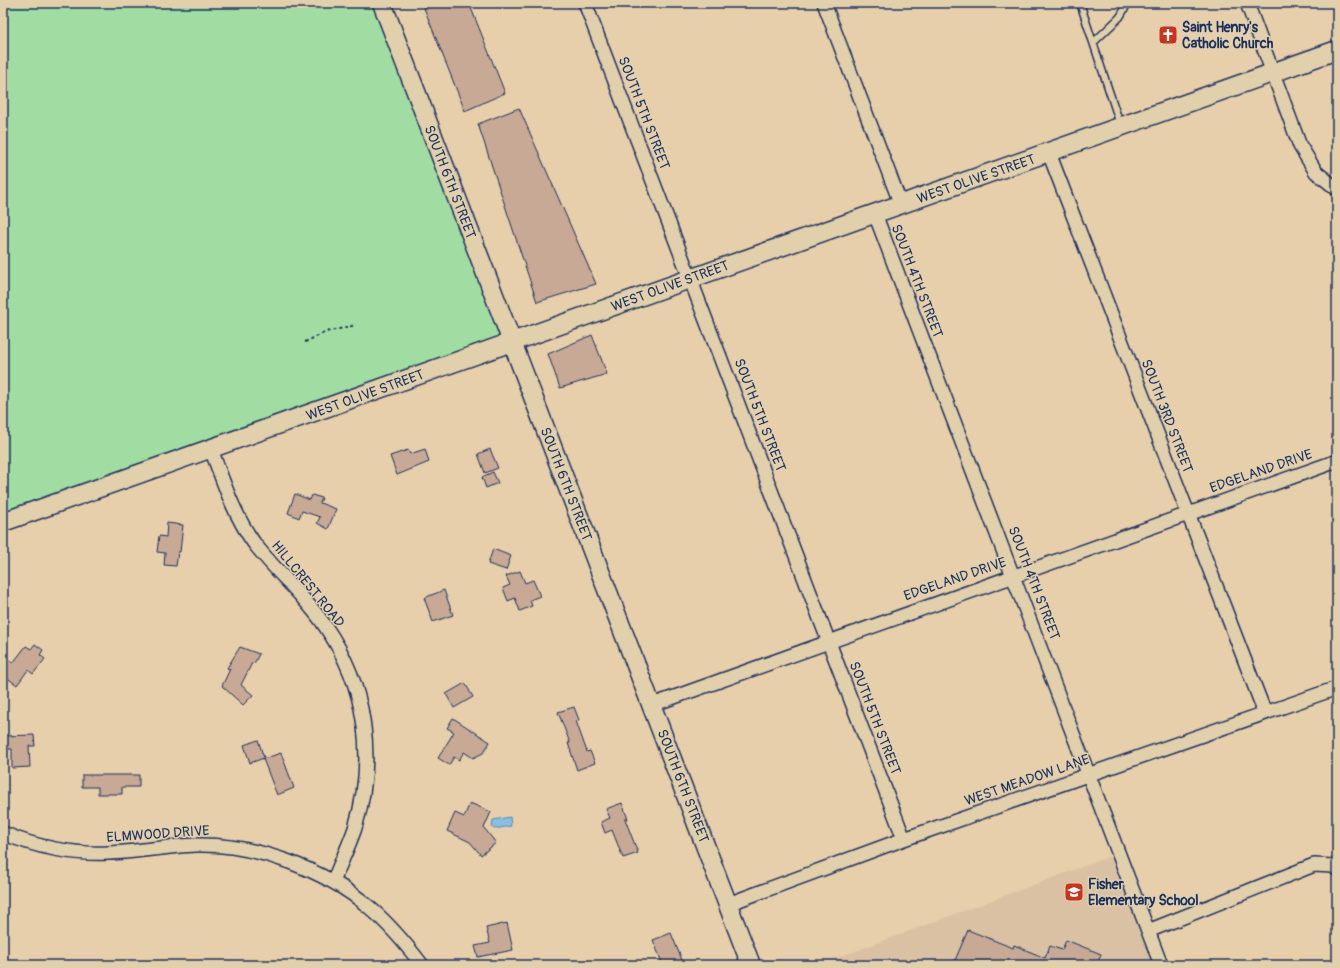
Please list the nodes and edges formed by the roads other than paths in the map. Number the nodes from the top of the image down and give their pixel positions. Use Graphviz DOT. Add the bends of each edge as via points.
graph roads {
  1 [pos="382,3"];
  2 [pos="586,3"];
  3 [pos="824,3"];
  4 [pos="1080,3"];
  5 [pos="1128,3"];
  6 [pos="1247,3"];
  7 [pos="1094,42"];
  8 [pos="1337,50"];
  9 [pos="1273,74"];
  10 [pos="1122,128"];
  11 [pos="1049,153"];
  12 [pos="1337,189"];
  13 [pos="901,205"];
  14 [pos="874,214"];
  15 [pos="691,279"];
  16 [pos="511,343"];
  17 [pos="211,450"];
  18 [pos="1337,461"];
  19 [pos="1188,513"];
  20 [pos="3,522"];
  21 [pos="1014,576"];
  22 [pos="829,641"];
  23 [pos="1337,688"];
  24 [pos="652,705"];
  25 [pos="1265,713"];
  26 [pos="1090,775"];
  27 [pos="3,833"];
  28 [pos="904,839"];
  29 [pos="1337,869"];
  30 [pos="333,882"];
  31 [pos="728,904"];
  32 [pos="1148,931"];
  33 [pos="422,965"];
  34 [pos="751,965"];
  35 [pos="1161,965"];
  1 -- 16 [label="main road, SOUTH 6TH STREET"];
  2 -- 15 [label="street, SOUTH 5TH STREET"];
  3 -- 13 [label="street, SOUTH 4TH STREET"];
  4 -- 7 [label="lane"];
  5 -- 7 [label="lane" via="1120,17"];
  6 -- 9 [label="street"];
  7 -- 10 [label="lane"];
  8 -- 9 [label="main road, WEST OLIVE STREET"];
  9 -- 10 [label="main road, WEST OLIVE STREET"];
  9 -- 12 [label="street" via="1300,146 1316,172"];
  10 -- 11 [label="main road, WEST OLIVE STREET"];
  11 -- 13 [label="main road, WEST OLIVE STREET"];
  11 -- 19 [label="street, SOUTH 3RD STREET"];
  13 -- 14 [label="main road, WEST OLIVE STREET"];
  14 -- 15 [label="main road, WEST OLIVE STREET"];
  14 -- 21 [label="street, SOUTH 4TH STREET"];
  15 -- 16 [label="main road, WEST OLIVE STREET"];
  15 -- 22 [label="street, SOUTH 5TH STREET"];
  16 -- 17 [label="main road, WEST OLIVE STREET"];
  16 -- 24 [label="main road, SOUTH 6TH STREET"];
  17 -- 20 [label="main road, WEST OLIVE STREET"];
  17 -- 30 [label="street, HILLCREST ROAD" via="242,523 254,543 325,625 352,674 357,691 366,735 367,768 364,794 355,829"];
  18 -- 19 [label="street, EDGELAND DRIVE"];
  19 -- 21 [label="street, EDGELAND DRIVE"];
  19 -- 25 [label="street, SOUTH 3RD STREET"];
  21 -- 22 [label="street, EDGELAND DRIVE"];
  21 -- 26 [label="street, SOUTH 4TH STREET"];
  22 -- 24 [label="street, EDGELAND DRIVE"];
  22 -- 28 [label="street, SOUTH 5TH STREET"];
  23 -- 25 [label="street, WEST MEADOW LANE"];
  24 -- 31 [label="main road, SOUTH 6TH STREET"];
  25 -- 26 [label="street, WEST MEADOW LANE"];
  26 -- 28 [label="street, WEST MEADOW LANE"];
  26 -- 32 [label="street, SOUTH 4TH STREET"];
  27 -- 30 [label="street, ELMWOOD DRIVE" via="17,839 81,853 108,854 196,845 235,847 276,858"];
  28 -- 31 [label="street, WEST MEADOW LANE"];
  29 -- 32 [label="street" via="1333,866 1314,866"];
  30 -- 33 [label="street, ELMWOOD DRIVE" via="368,906 410,948"];
  31 -- 34 [label="main road, SOUTH 6TH STREET"];
  32 -- 35 [label="street, SOUTH 4TH STREET"];
}
